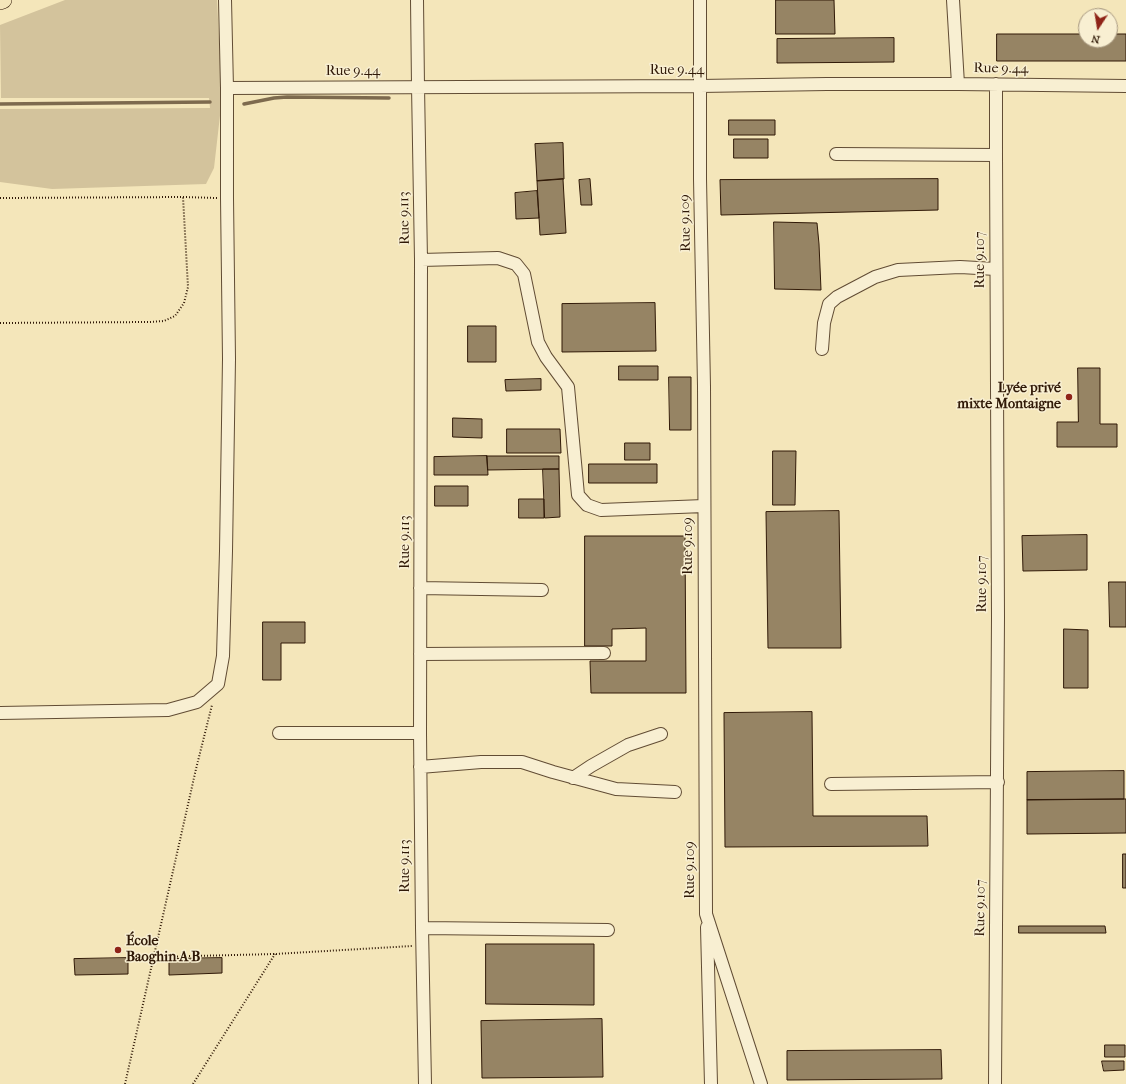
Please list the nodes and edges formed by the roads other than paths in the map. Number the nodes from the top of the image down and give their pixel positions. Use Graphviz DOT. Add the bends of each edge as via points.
graph roads {
  1 [pos="225,0"];
  2 [pos="417,0"];
  3 [pos="700,0"];
  4 [pos="953,0"];
  5 [pos="958,84"];
  6 [pos="996,84"];
  7 [pos="418,86"];
  8 [pos="700,86"];
  9 [pos="1126,86"];
  10 [pos="227,88"];
  11 [pos="836,154"];
  12 [pos="996,155"];
  13 [pos="421,260"];
  14 [pos="996,269"];
  15 [pos="822,349"];
  16 [pos="704,506"];
  17 [pos="420,588"];
  18 [pos="542,590"];
  19 [pos="604,653"];
  20 [pos="420,654"];
  21 [pos="0,712"];
  22 [pos="279,733"];
  23 [pos="420,734"];
  24 [pos="661,734"];
  25 [pos="420,767"];
  26 [pos="573,778"];
  27 [pos="998,782"];
  28 [pos="831,784"];
  29 [pos="675,792"];
  30 [pos="706,914"];
  31 [pos="422,928"];
  32 [pos="608,930"];
  33 [pos="425,1084"];
  34 [pos="711,1084"];
  35 [pos="761,1084"];
  36 [pos="995,1084"];
  1 -- 10 [label="street"];
  2 -- 7 [label="street, Rue 9.113"];
  3 -- 8 [label="street, Rue 9.109"];
  4 -- 5 [label="street"];
  5 -- 6 [label="street, Rue 9.44"];
  5 -- 8 [label="street, Rue 9.44"];
  6 -- 9 [label="street, Rue 9.44"];
  6 -- 12 [label="street, Rue 9.107"];
  7 -- 8 [label="street, Rue 9.44"];
  7 -- 10 [label="street, Rue 9.44"];
  7 -- 13 [label="street, Rue 9.113"];
  8 -- 16 [label="street, Rue 9.109"];
  10 -- 21 [label="street" via="229,359 223,656 218,684 197,702 168,710"];
  11 -- 12 [label="street"];
  12 -- 14 [label="street, Rue 9.107"];
  13 -- 16 [label="street" via="498,258 516,264 524,274 538,342 568,387 578,495 587,505 600,510"];
  13 -- 17 [label="street, Rue 9.113"];
  14 -- 15 [label="street" via="960,267 898,270 874,277 836,297 829,304 824,323"];
  14 -- 27 [label="street, Rue 9.107"];
  16 -- 30 [label="street, Rue 9.109"];
  17 -- 18 [label="street"];
  17 -- 20 [label="street, Rue 9.113"];
  19 -- 20 [label="street"];
  20 -- 23 [label="street, Rue 9.113"];
  22 -- 23 [label="street"];
  23 -- 25 [label="street, Rue 9.113"];
  24 -- 26 [label="street" via="628,745"];
  25 -- 26 [label="street" via="480,762 522,762"];
  25 -- 31 [label="street, Rue 9.113"];
  26 -- 29 [label="street" via="616,788"];
  27 -- 28 [label="street"];
  27 -- 36 [label="street, Rue 9.107"];
  30 -- 34 [label="street"];
  30 -- 35 [label="street, Rue 9.109"];
  31 -- 32 [label="street"];
  31 -- 33 [label="street, Rue 9.113"];
}
